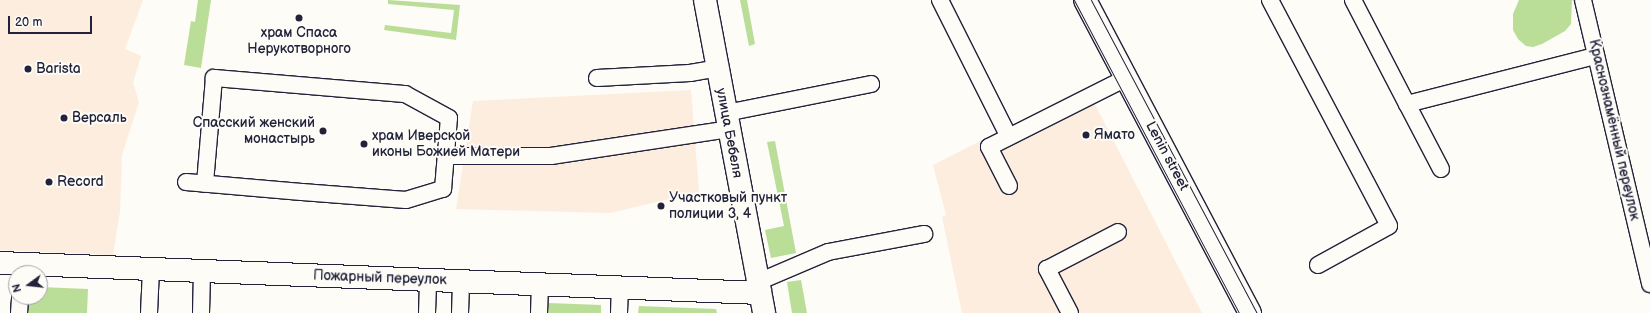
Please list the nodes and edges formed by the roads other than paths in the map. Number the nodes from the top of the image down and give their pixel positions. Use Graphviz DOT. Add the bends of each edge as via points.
graph roads {
  1 [pos="705,0"];
  2 [pos="940,0"];
  3 [pos="1085,0"];
  4 [pos="1270,0"];
  5 [pos="1353,0"];
  6 [pos="1583,0"];
  7 [pos="1596,56"];
  8 [pos="717,68"];
  9 [pos="597,78"];
  10 [pos="1126,78"];
  11 [pos="871,84"];
  12 [pos="1407,104"];
  13 [pos="727,121"];
  14 [pos="1009,137"];
  15 [pos="446,156"];
  16 [pos="1442,169"];
  17 [pos="186,182"];
  18 [pos="205,184"];
  19 [pos="1009,186"];
  20 [pos="1118,232"];
  21 [pos="924,234"];
  22 [pos="1318,265"];
  23 [pos="48,269"];
  24 [pos="151,269"];
  25 [pos="202,271"];
  26 [pos="428,280"];
  27 [pos="462,281"];
  28 [pos="540,284"];
  29 [pos="1650,284"];
  30 [pos="620,288"];
  31 [pos="760,296"];
  32 [pos="144,311"];
  33 [pos="201,313"];
  34 [pos="427,313"];
  35 [pos="460,313"];
  36 [pos="539,313"];
  37 [pos="619,313"];
  38 [pos="1070,313"];
  39 [pos="1250,313"];
  1 -- 8 [label="street, улица Бебеля"];
  2 -- 14 [label="lane"];
  3 -- 10 [label="street, Lenin street"];
  4 -- 22 [label="lane" via="1389,226"];
  5 -- 12 [label="lane"];
  6 -- 7 [label="lane, Краснознамённый переулок"];
  7 -- 12 [label="lane"];
  7 -- 29 [label="lane, Краснознамённый переулок"];
  8 -- 9 [label="lane" via="690,73"];
  8 -- 13 [label="street, улица Бебеля"];
  10 -- 14 [label="lane"];
  10 -- 39 [label="street, Lenin street"];
  11 -- 13 [label="lane"];
  12 -- 16 [label="lane"];
  13 -- 15 [label="lane" via="551,156"];
  13 -- 31 [label="street, улица Бебеля"];
  14 -- 19 [label="lane" via="989,146"];
  15 -- 18 [label="lane" via="443,189 406,200"];
  15 -- 18 [label="lane" via="449,118 405,94 214,78"];
  17 -- 18 [label="lane"];
  20 -- 38 [label="lane" via="1047,269"];
  21 -- 31 [label="lane" via="828,252"];
  23 -- 24 [label="street, Пожарный переулок"];
  24 -- 25 [label="street, Пожарный переулок"];
  24 -- 32 [label="lane"];
  25 -- 26 [label="street, Пожарный переулок"];
  25 -- 33 [label="lane"];
  26 -- 27 [label="street, Пожарный переулок"];
  26 -- 34 [label="lane"];
  27 -- 28 [label="street, Пожарный переулок"];
  27 -- 35 [label="lane"];
  28 -- 30 [label="street, Пожарный переулок"];
  28 -- 36 [label="lane"];
  30 -- 31 [label="street, Пожарный переулок"];
  30 -- 37 [label="lane"];
}
